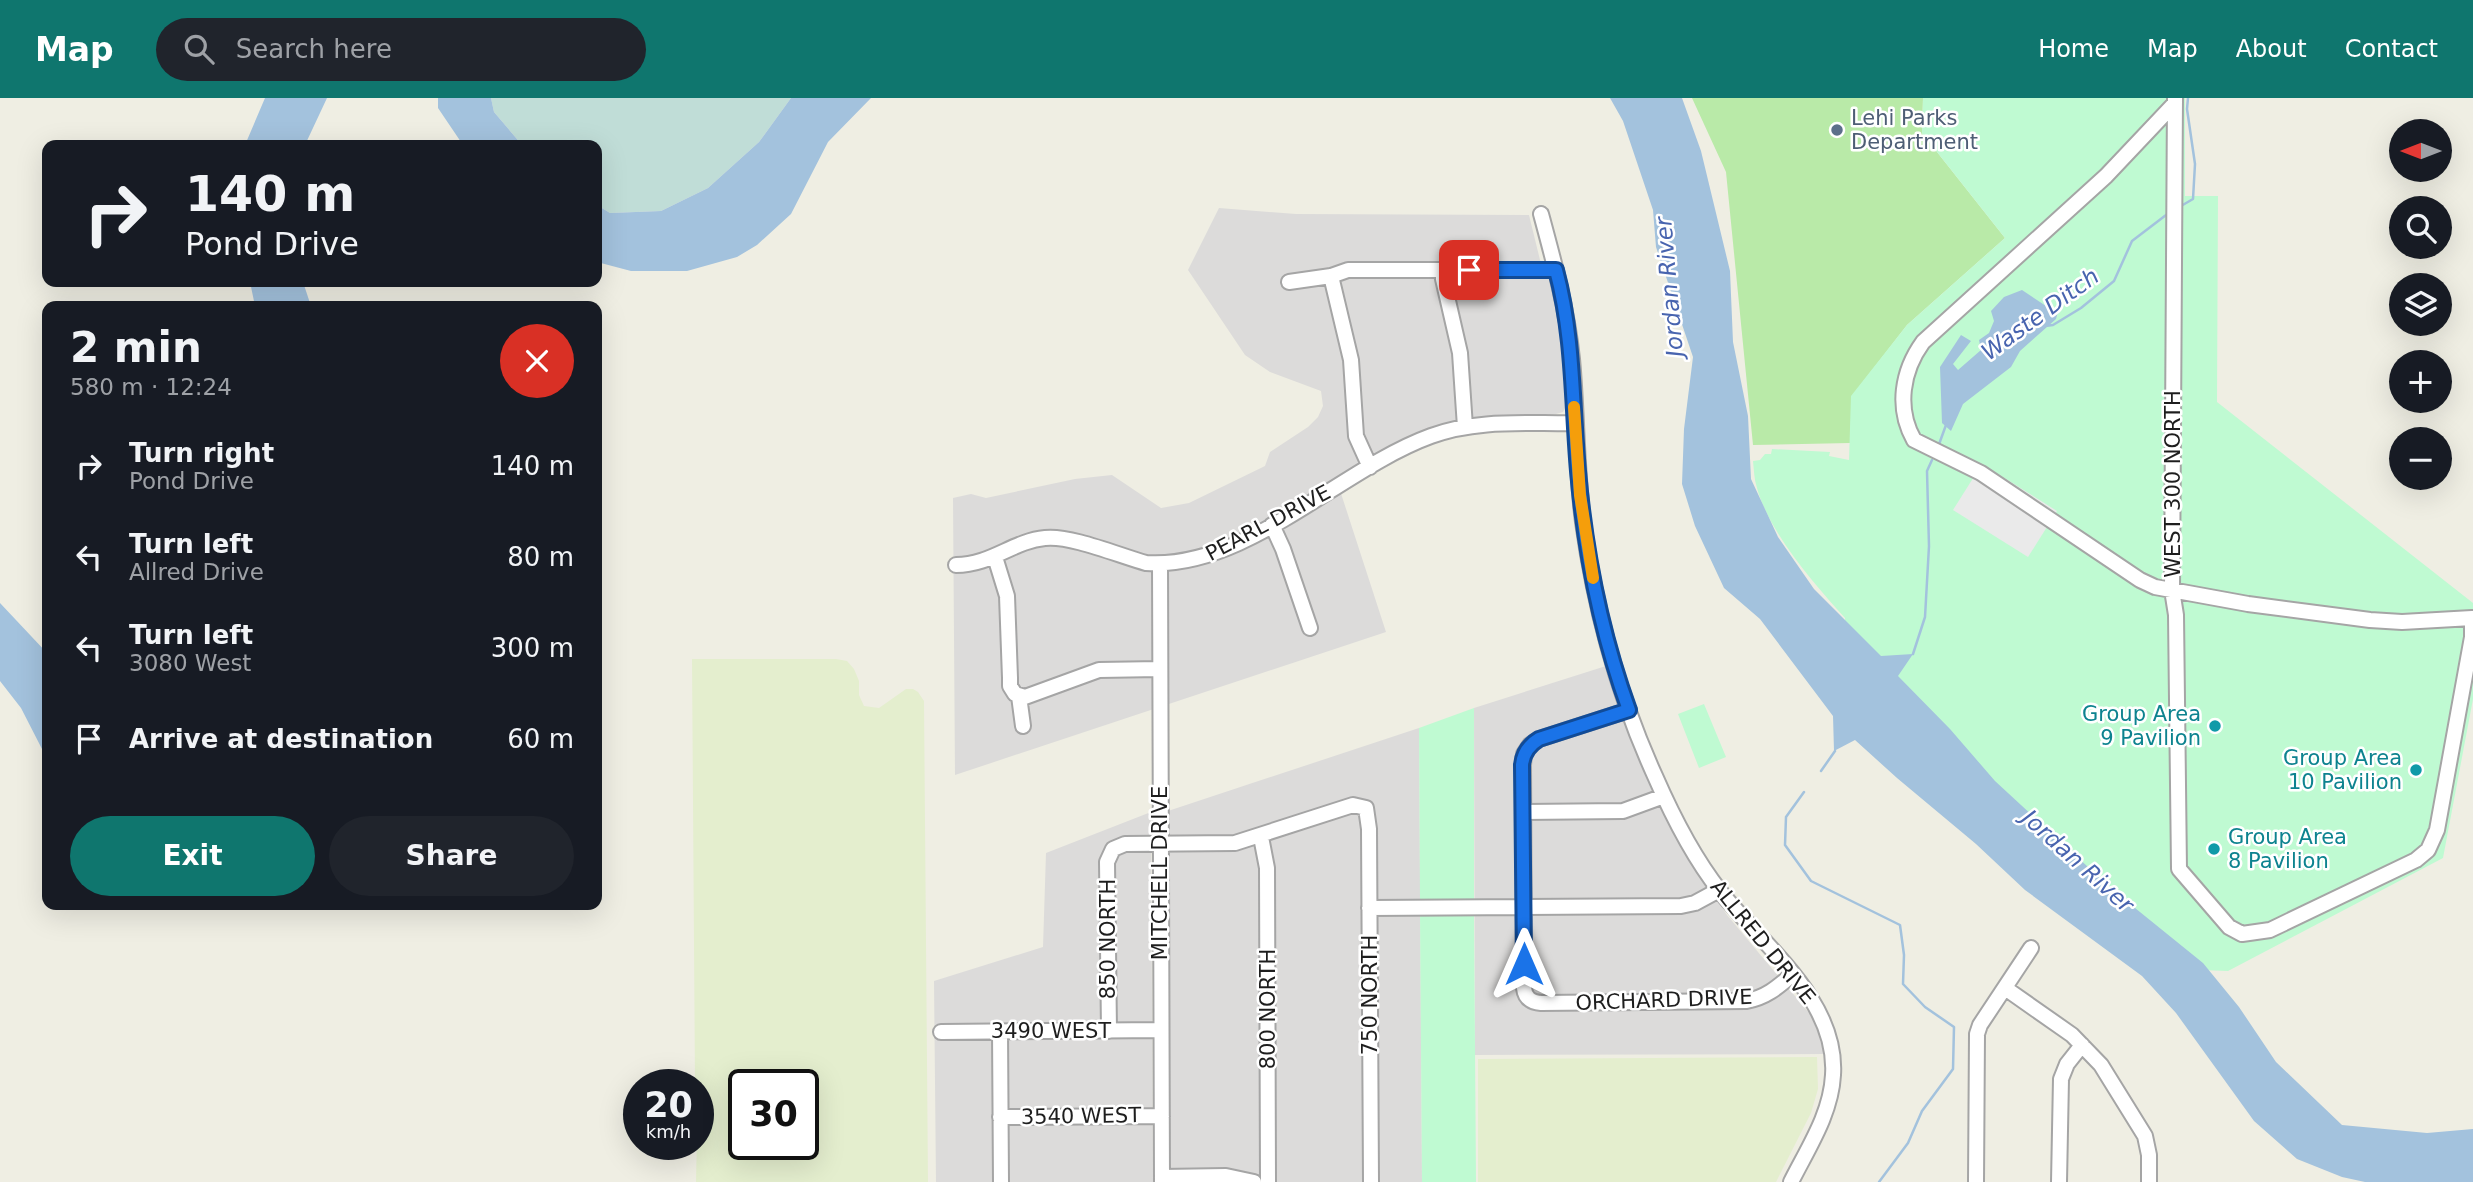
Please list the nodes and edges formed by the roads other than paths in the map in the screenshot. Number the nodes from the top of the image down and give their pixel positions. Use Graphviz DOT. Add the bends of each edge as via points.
graph roads {
  1 [pos="2175,100"];
  2 [pos="1541,214"];
  3 [pos="1443,270"];
  4 [pos="1556,270"];
  5 [pos="1331,276"];
  6 [pos="1289,282"];
  7 [pos="1575,423"];
  8 [pos="1465,427"];
  9 [pos="1370,467"];
  10 [pos="1272,525"];
  11 [pos="995,557"];
  12 [pos="1160,564"];
  13 [pos="956,565"];
  14 [pos="2172,590"];
  15 [pos="1310,628"];
  16 [pos="1159,669"];
  17 [pos="1019,696"];
  18 [pos="1629,710"];
  19 [pos="1023,726"];
  20 [pos="1664,796"];
  21 [pos="1523,812"];
  22 [pos="1261,837"];
  23 [pos="1160,844"];
  24 [pos="1719,890"];
  25 [pos="1523,907"];
  26 [pos="1369,908"];
  27 [pos="2031,948"];
  28 [pos="1793,974"];
  29 [pos="2005,988"];
  30 [pos="1161,1030"];
  31 [pos="1000,1031"];
  32 [pos="1109,1031"];
  33 [pos="941,1032"];
  34 [pos="2082,1045"];
  35 [pos="1162,1116"];
  36 [pos="1000,1117"];
  37 [pos="1162,1179"];
  38 [pos="1001,1182"];
  39 [pos="1254,1182"];
  40 [pos="1268,1182"];
  41 [pos="1371,1182"];
  42 [pos="1791,1182"];
  43 [pos="1976,1182"];
  44 [pos="2059,1182"];
  45 [pos="2149,1182"];
  1 -- 14 [label="street, WEST 300 NORTH"];
  1 -- 14 [label="street" via="2106,176 1921,344 1908,372 1903,401 1914,440 1981,473 2140,580"];
  2 -- 4 [label="street, ALLRED DRIVE"];
  3 -- 4 [label="street"];
  3 -- 5 [label="street" via="1348,270"];
  3 -- 8 [label="street" via="1460,353"];
  4 -- 7 [label="street, ALLRED DRIVE" via="1569,337"];
  5 -- 6 [label="street"];
  5 -- 9 [label="street" via="1351,360 1355,431"];
  7 -- 8 [label="street, PEARL DRIVE"];
  7 -- 18 [label="street, ALLRED DRIVE" via="1588,554"];
  8 -- 9 [label="street, PEARL DRIVE" via="1416,442"];
  9 -- 10 [label="street, PEARL DRIVE"];
  10 -- 12 [label="street, PEARL DRIVE" via="1210,555"];
  10 -- 15 [label="street"];
  11 -- 12 [label="street, PEARL DRIVE" via="1035,540 1055,538"];
  11 -- 13 [label="street, PEARL DRIVE"];
  11 -- 17 [label="street" via="1007,596 1010,686"];
  12 -- 16 [label="street, MITCHELL DRIVE"];
  14 -- 14 [label="street, WEST 300 NORTH" via="2179,869 2229,927 2242,934 2270,930 2423,856 2437,830 2472,618 2370,620"];
  16 -- 17 [label="street" via="1099,670"];
  16 -- 23 [label="street, MITCHELL DRIVE"];
  17 -- 19 [label="street"];
  18 -- 20 [label="street, ALLRED DRIVE"];
  18 -- 21 [label="street" via="1539,739 1530,746 1523,760"];
  20 -- 21 [label="street" via="1623,811"];
  20 -- 24 [label="street, ALLRED DRIVE"];
  21 -- 25 [label="street"];
  22 -- 23 [label="street" via="1235,843"];
  22 -- 26 [label="street, 750 NORTH" via="1353,805 1366,808"];
  22 -- 40 [label="street, 800 NORTH" via="1268,868"];
  23 -- 30 [label="street, MITCHELL DRIVE"];
  23 -- 32 [label="street, 850 NORTH" via="1120,845 1107,862"];
  24 -- 25 [label="street" via="1681,906"];
  24 -- 28 [label="street, ALLRED DRIVE"];
  25 -- 26 [label="street"];
  25 -- 28 [label="street, ORCHARD DRIVE" via="1524,988 1529,999 1541,1003 1746,1001 1765,995"];
  26 -- 41 [label="street, 750 NORTH"];
  27 -- 29 [label="street"];
  28 -- 42 [label="street, ALLRED DRIVE" via="1824,1022 1834,1071 1826,1109"];
  29 -- 34 [label="street"];
  29 -- 43 [label="street" via="1977,1034"];
  30 -- 32 [label="street, 3490 WEST"];
  30 -- 35 [label="street, MITCHELL DRIVE"];
  31 -- 32 [label="street, 3490 WEST"];
  31 -- 33 [label="street, 3490 WEST"];
  31 -- 36 [label="street"];
  34 -- 44 [label="street" via="2062,1079"];
  34 -- 45 [label="street" via="2109,1076 2145,1136"];
  35 -- 36 [label="street, 3540 WEST"];
  35 -- 37 [label="street, MITCHELL DRIVE"];
  36 -- 38 [label="street"];
  37 -- 39 [label="street" via="1226,1176"];
}
